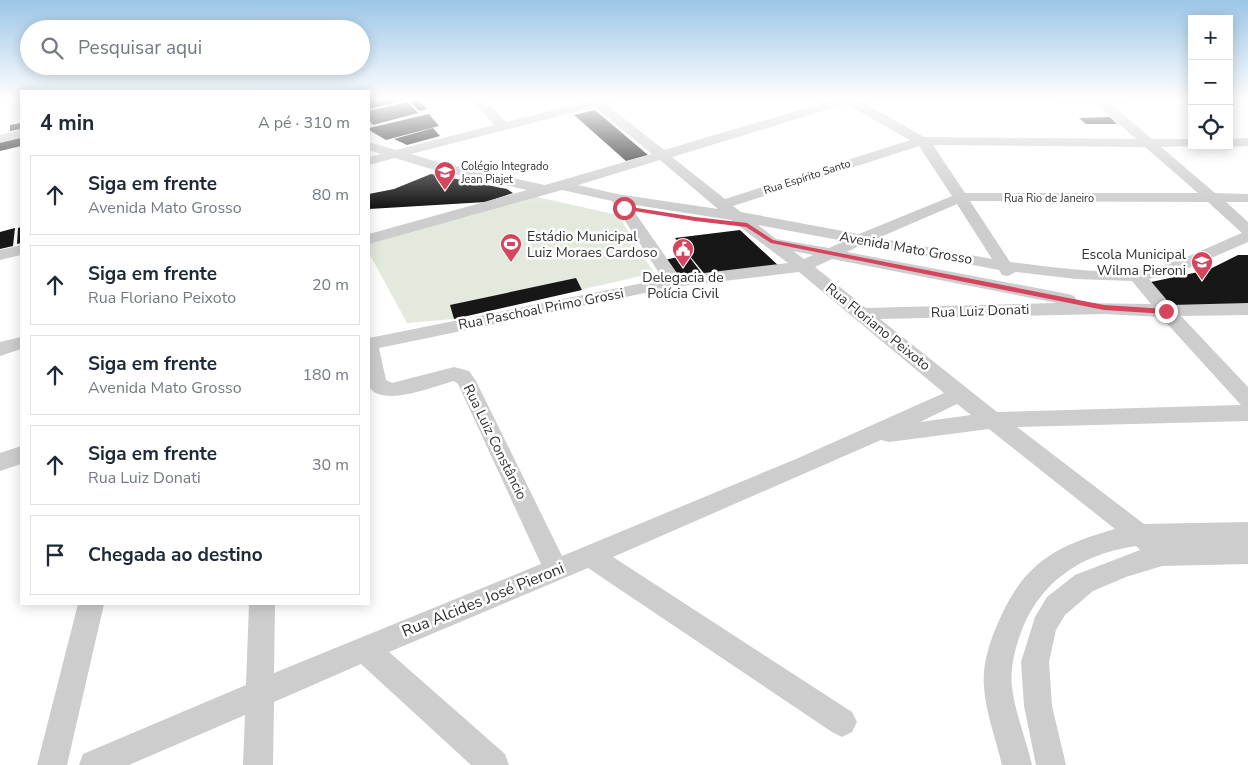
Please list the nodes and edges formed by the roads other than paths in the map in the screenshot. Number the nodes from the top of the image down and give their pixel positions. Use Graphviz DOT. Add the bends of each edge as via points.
graph roads {
  1 [pos="18,135"];
  2 [pos="371,135"];
  3 [pos="473,135"];
  4 [pos="639,135"];
  5 [pos="730,135"];
  6 [pos="909,135"];
  7 [pos="1141,135"];
  8 [pos="0,139"];
  9 [pos="921,141"];
  10 [pos="1188,143"];
  11 [pos="1152,144"];
  12 [pos="370,146"];
  13 [pos="399,154"];
  14 [pos="662,155"];
  15 [pos="370,161"];
  16 [pos="561,185"];
  17 [pos="544,190"];
  18 [pos="961,197"];
  19 [pos="1211,198"];
  20 [pos="1248,198"];
  21 [pos="620,203"];
  22 [pos="722,205"];
  23 [pos="742,221"];
  24 [pos="1248,230"];
  25 [pos="370,239"];
  26 [pos="859,240"];
  27 [pos="1244,240"];
  28 [pos="771,241"];
  29 [pos="20,250"];
  30 [pos="831,254"];
  31 [pos="0,255"];
  32 [pos="803,266"];
  33 [pos="1004,266"];
  34 [pos="1137,276"];
  35 [pos="674,282"];
  36 [pos="1019,290"];
  37 [pos="1104,308"];
  38 [pos="1248,308"];
  39 [pos="1032,309"];
  40 [pos="1166,311"];
  41 [pos="862,314"];
  42 [pos="20,342"];
  43 [pos="370,345"];
  44 [pos="0,349"];
  45 [pos="370,350"];
  46 [pos="959,394"];
  47 [pos="1248,400"];
  48 [pos="1248,413"];
  49 [pos="993,420"];
  50 [pos="872,436"];
  51 [pos="20,455"];
  52 [pos="0,462"];
  53 [pos="1248,533"];
  54 [pos="1140,535"];
  55 [pos="1248,553"];
  56 [pos="1162,555"];
  57 [pos="590,556"];
  58 [pos="556,570"];
  59 [pos="90,605"];
  60 [pos="262,605"];
  61 [pos="365,649"];
  62 [pos="260,693"];
  63 [pos="842,722"];
  64 [pos="52,765"];
  65 [pos="94,765"];
  66 [pos="258,765"];
  67 [pos="494,765"];
  68 [pos="1017,765"];
  69 [pos="1051,765"];
  1 -- 8 [label="street"];
  2 -- 13 [label="street"];
  3 -- 13 [label="street"];
  4 -- 14 [label="street, Rua Floriano Peixoto"];
  5 -- 14 [label="street"];
  6 -- 9 [label="street"];
  7 -- 11 [label="street"];
  9 -- 11 [label="street, Rua Espírito Santo"];
  9 -- 18 [label="street"];
  9 -- 22 [label="street, Rua Espírito Santo"];
  10 -- 11 [label="street, Rua Espírito Santo"];
  11 -- 19 [label="street"];
  12 -- 13 [label="street"];
  13 -- 15 [label="street"];
  13 -- 17 [label="street, Avenida Mato Grosso" via="431,165"];
  14 -- 16 [label="street"];
  14 -- 22 [label="street, Rua Floriano Peixoto"];
  16 -- 17 [label="street"];
  16 -- 21 [label="street, Avenida Mato Grosso"];
  17 -- 21 [label="street, Avenida Mato Grosso"];
  17 -- 25 [label="street"];
  18 -- 19 [label="street, Rua Rio de Janeiro"];
  18 -- 26 [label="street, Rua Rio de Janeiro"];
  18 -- 33 [label="street"];
  19 -- 20 [label="street, Rua Rio de Janeiro"];
  19 -- 24 [label="street"];
  21 -- 23 [label="street, Avenida Mato Grosso"];
  21 -- 35 [label="street"];
  22 -- 23 [label="street, Rua Floriano Peixoto"];
  23 -- 26 [label="street, Avenida Mato Grosso"];
  23 -- 28 [label="street, Rua Floriano Peixoto"];
  26 -- 30 [label="street, Rua Rio de Janeiro"];
  26 -- 33 [label="street, Avenida Mato Grosso"];
  27 -- 34 [label="street, Avenida Mato Grosso" via="1170,269"];
  28 -- 30 [label="street, Avenida Mato Grosso"];
  28 -- 32 [label="street, Rua Floriano Peixoto"];
  29 -- 31 [label="street"];
  30 -- 32 [label="street, Rua Paschoal Primo Grossi"];
  30 -- 36 [label="street, Avenida Mato Grosso"];
  32 -- 35 [label="street, Rua Paschoal Primo Grossi"];
  32 -- 41 [label="street, Rua Floriano Peixoto"];
  33 -- 34 [label="street, Avenida Mato Grosso" via="1076,274"];
  33 -- 36 [label="street"];
  34 -- 40 [label="street"];
  35 -- 43 [label="street, Rua Paschoal Primo Grossi"];
  36 -- 37 [label="street, Avenida Mato Grosso"];
  36 -- 39 [label="street"];
  37 -- 39 [label="street, Rua Luiz Donati"];
  37 -- 40 [label="street, Rua Luiz Donati"];
  38 -- 40 [label="street, Rua Luiz Donati"];
  39 -- 41 [label="street, Rua Luiz Donati"];
  40 -- 47 [label="street"];
  41 -- 46 [label="street, Rua Floriano Peixoto"];
  42 -- 44 [label="street"];
  45 -- 58 [label="street, Rua Luiz Constâncio" via="376,382 384,389 392,390 454,374 462,376"];
  46 -- 49 [label="street, Rua Floriano Peixoto"];
  46 -- 50 [label="street, Rua Alcides José Pieroni"];
  48 -- 49 [label="street, Rua Alcides José Pieroni"];
  49 -- 50 [label="street, Rua Alcides José Pieroni"];
  49 -- 54 [label="street, Rua Floriano Peixoto"];
  50 -- 57 [label="street, Rua Alcides José Pieroni"];
  51 -- 52 [label="street"];
  53 -- 54 [label="street"];
  54 -- 56 [label="street, Rua Floriano Peixoto"];
  54 -- 68 [label="street" via="1115,540 1060,562 1043,574 1016,610 1004,638 998,687"];
  55 -- 56 [label="street"];
  56 -- 69 [label="street" via="1084,583 1056,606 1044,626 1035,662 1038,706"];
  57 -- 58 [label="street, Rua Alcides José Pieroni"];
  57 -- 63 [label="street"];
  58 -- 61 [label="street, Rua Alcides José Pieroni"];
  59 -- 64 [label="street"];
  60 -- 62 [label="street"];
  61 -- 62 [label="street, Rua Alcides José Pieroni"];
  61 -- 67 [label="street"];
  62 -- 65 [label="street, Rua Alcides José Pieroni"];
  62 -- 66 [label="street"];
}
